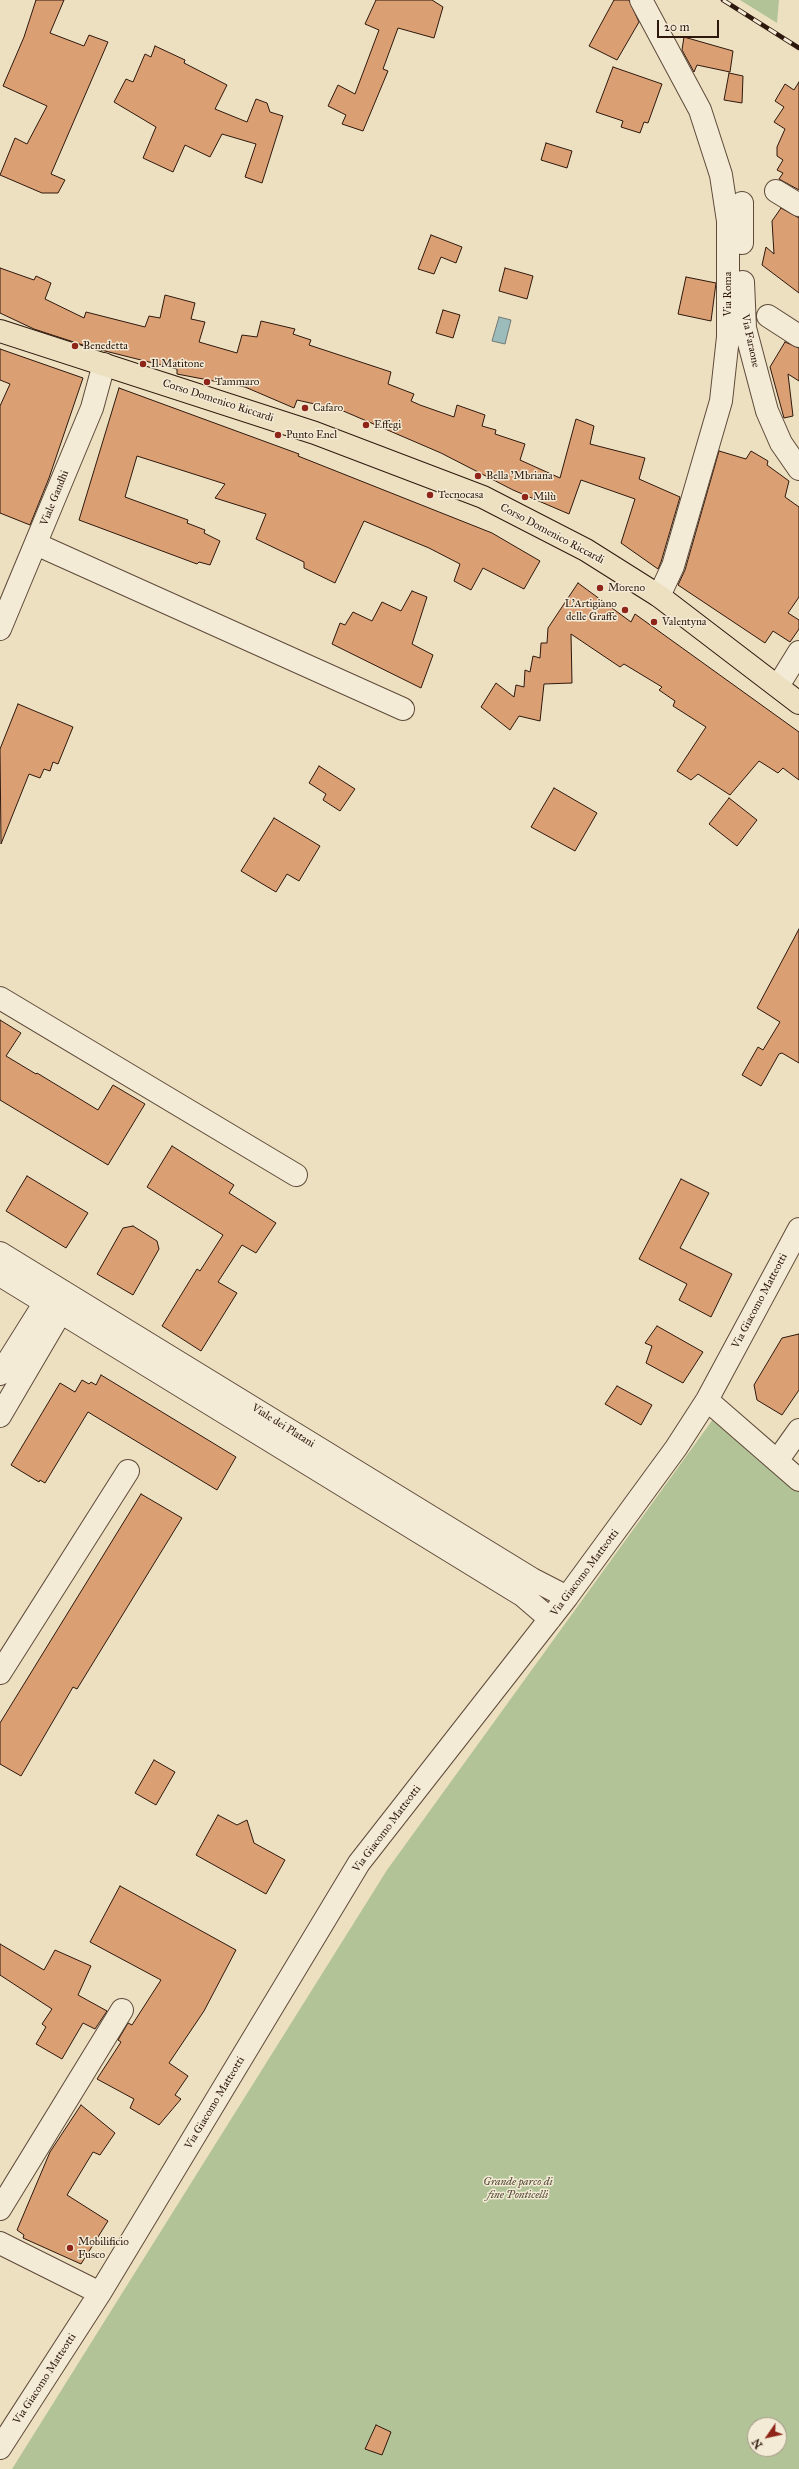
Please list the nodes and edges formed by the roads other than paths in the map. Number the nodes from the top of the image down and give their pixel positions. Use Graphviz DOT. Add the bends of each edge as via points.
graph roads {
  1 [pos="641,0"];
  2 [pos="776,191"];
  3 [pos="742,203"];
  4 [pos="799,205"];
  5 [pos="768,316"];
  6 [pos="0,331"];
  7 [pos="799,336"];
  8 [pos="104,364"];
  9 [pos="799,469"];
  10 [pos="36,544"];
  11 [pos="659,596"];
  12 [pos="0,629"];
  13 [pos="799,652"];
  14 [pos="778,686"];
  15 [pos="799,703"];
  16 [pos="403,709"];
  17 [pos="0,998"];
  18 [pos="296,1175"];
  19 [pos="799,1229"];
  20 [pos="0,1253"];
  21 [pos="0,1275"];
  22 [pos="57,1300"];
  23 [pos="0,1374"];
  24 [pos="707,1400"];
  25 [pos="0,1416"];
  26 [pos="799,1430"];
  27 [pos="777,1461"];
  28 [pos="128,1471"];
  29 [pos="799,1480"];
  30 [pos="567,1598"];
  31 [pos="550,1619"];
  32 [pos="0,1673"];
  33 [pos="122,2010"];
  34 [pos="0,2209"];
  35 [pos="0,2243"];
  36 [pos="100,2293"];
  37 [pos="0,2448"];
  1 -- 11 [label="street, Via Roma" via="700,110 721,175 728,221 728,337 721,401 673,566"];
  2 -- 4 [label="street"];
  3 -- 9 [label="street, Via Faraone" via="745,328 767,410 781,443"];
  5 -- 7 [label="street"];
  6 -- 8 [label="main road, Corso Domenico Riccardi"];
  8 -- 10 [label="street, Viale Gandhi" via="92,408"];
  8 -- 11 [label="main road, Corso Domenico Riccardi" via="315,433 483,497 586,550"];
  10 -- 12 [label="street, Viale Gandhi"];
  10 -- 16 [label="street"];
  11 -- 14 [label="main road, Corso Domenico Riccardi"];
  13 -- 14 [label="street"];
  14 -- 15 [label="main road, Corso Domenico Riccardi"];
  17 -- 18 [label="street"];
  19 -- 24 [label="street, Via Giacomo Matteotti"];
  20 -- 22 [label="street, Viale dei Platani"];
  21 -- 22 [label="street, Viale dei Platani"];
  22 -- 23 [label="street"];
  22 -- 25 [label="street"];
  22 -- 30 [label="street, Viale dei Platani"];
  22 -- 31 [label="street, Viale dei Platani" via="522,1594"];
  24 -- 27 [label="street"];
  24 -- 30 [label="street, Via Giacomo Matteotti" via="676,1448"];
  26 -- 27 [label="street"];
  27 -- 29 [label="street"];
  28 -- 32 [label="street"];
  30 -- 31 [label="street, Via Giacomo Matteotti"];
  31 -- 36 [label="street, Via Giacomo Matteotti" via="359,1863"];
  33 -- 34 [label="street"];
  35 -- 36 [label="street"];
  36 -- 37 [label="street, Via Giacomo Matteotti"];
}
